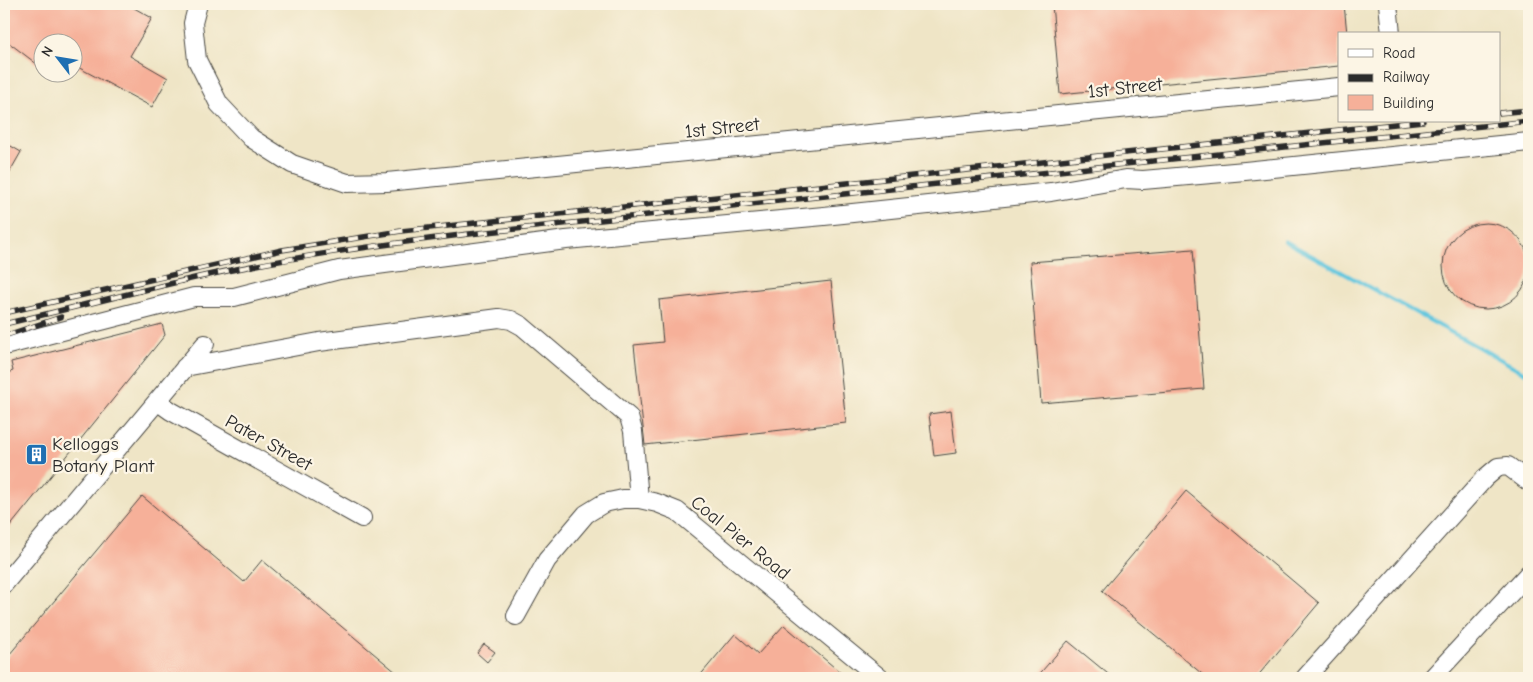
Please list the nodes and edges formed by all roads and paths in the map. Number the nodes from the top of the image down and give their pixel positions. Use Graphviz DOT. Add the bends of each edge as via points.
graph roads {
  1 [pos="198,4"];
  2 [pos="1388,4"];
  3 [pos="1391,32"];
  4 [pos="1338,87"];
  5 [pos="1529,142"];
  6 [pos="205,344"];
  7 [pos="4,346"];
  8 [pos="185,367"];
  9 [pos="158,401"];
  10 [pos="1529,482"];
  11 [pos="639,500"];
  12 [pos="362,518"];
  13 [pos="1529,573"];
  14 [pos="4,584"];
  15 [pos="516,616"];
  16 [pos="880,678"];
  17 [pos="1305,678"];
  18 [pos="1432,678"];
  1 -- 4 [label="street, 1st Street" via="193,23 197,60 219,104 251,138 292,164 347,182 387,182"];
  2 -- 3 [label="street"];
  5 -- 7 [label="street" via="1236,172 1126,179 1051,192 566,240 339,270 234,297 194,297"];
  6 -- 8 [label="street"];
  8 -- 9 [label="street"];
  8 -- 11 [label="street" via="319,342 498,318 511,320 628,417 633,431"];
  9 -- 12 [label="street, Pater Street" via="170,411"];
  9 -- 14 [label="street"];
  10 -- 17 [label="street" via="1508,466 1498,467 1485,478"];
  11 -- 15 [label="street, Coal Pier Road" via="604,503 586,514 547,560"];
  11 -- 16 [label="street, Coal Pier Road" via="677,511"];
  13 -- 18 [label="street"];
}
